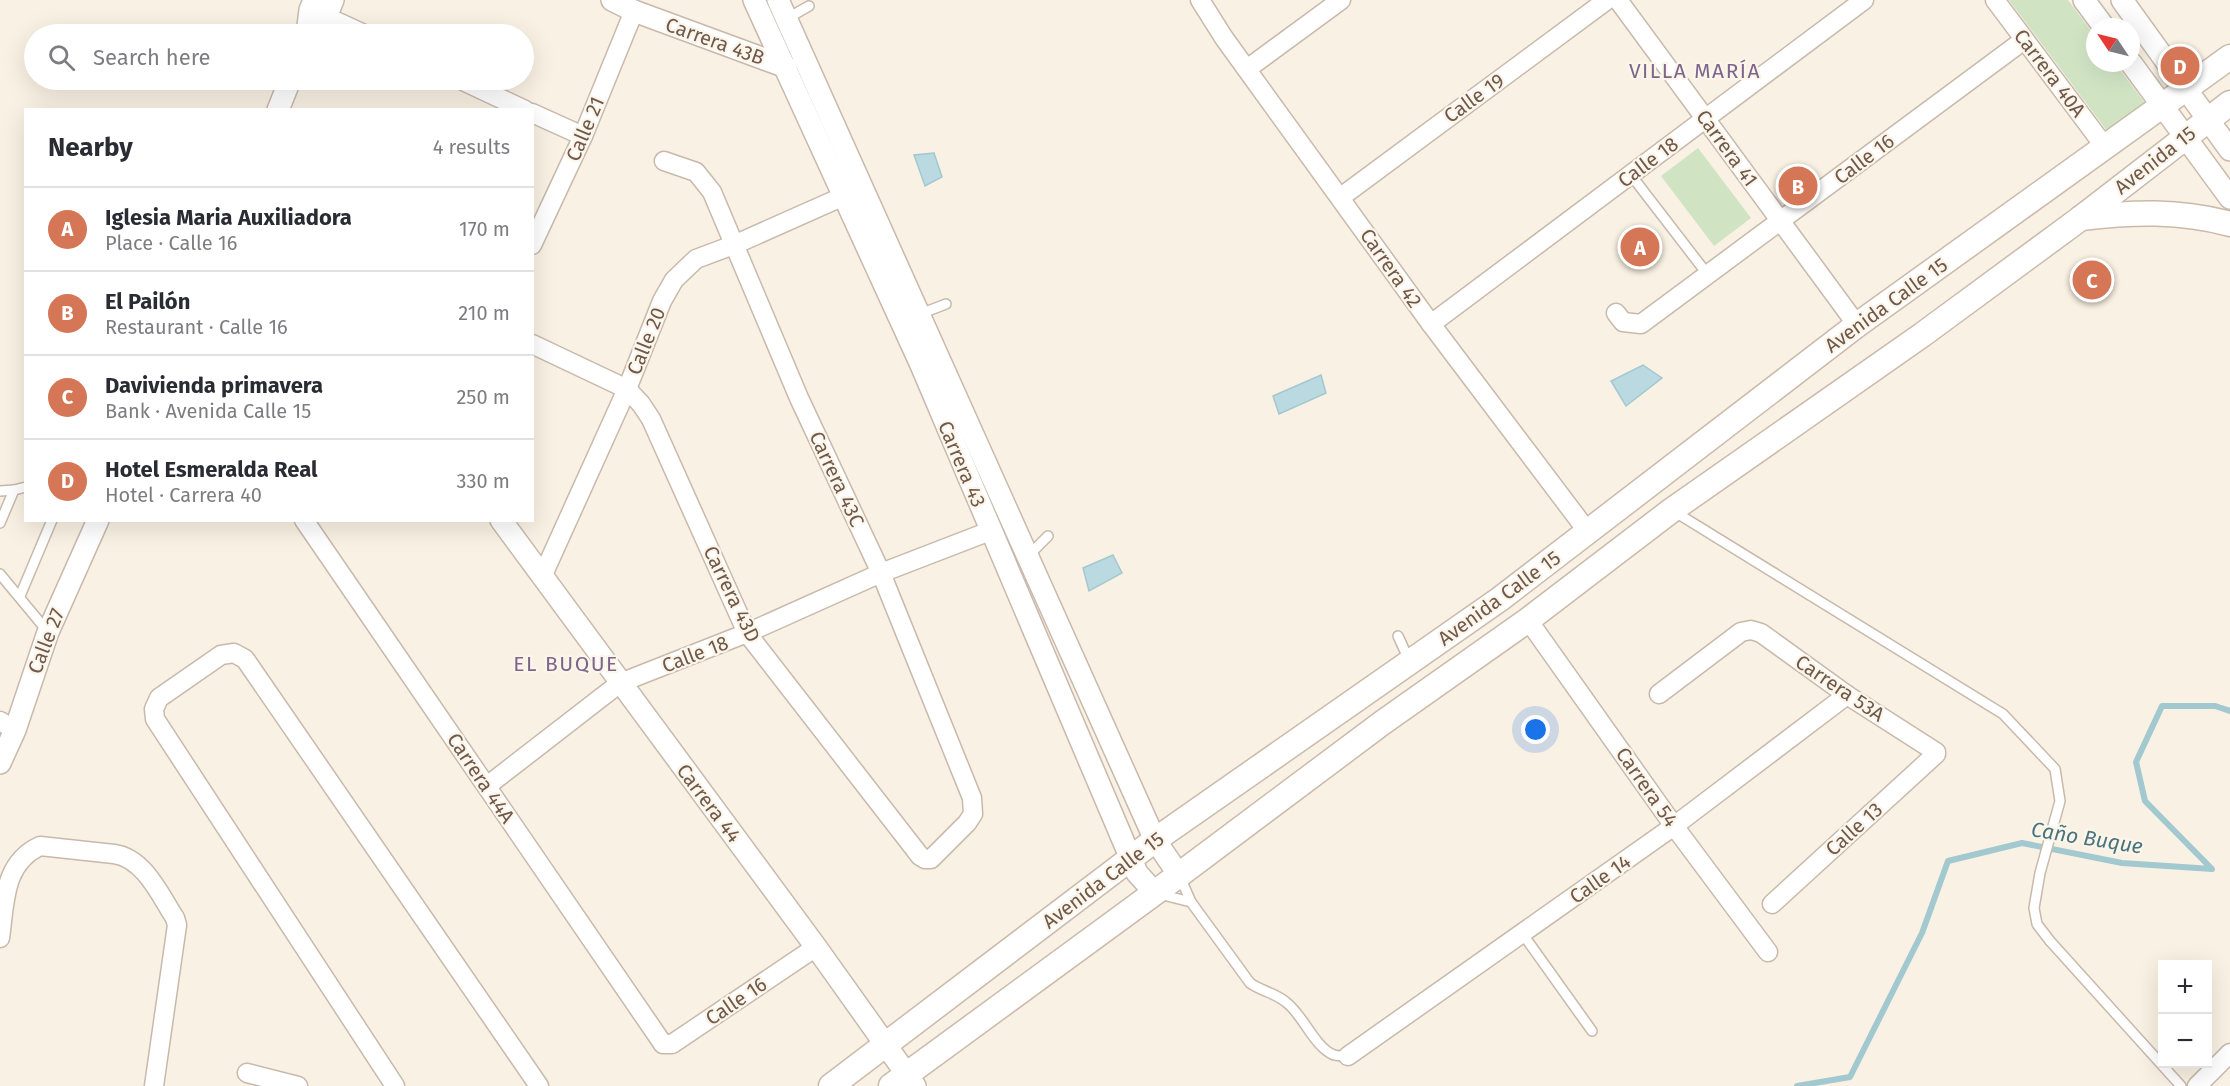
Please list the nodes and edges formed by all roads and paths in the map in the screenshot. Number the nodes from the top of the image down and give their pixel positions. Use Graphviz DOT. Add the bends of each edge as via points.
graph roads {
  1 [pos="613,0"];
  2 [pos="754,0"];
  3 [pos="1200,0"];
  4 [pos="1341,0"];
  5 [pos="1607,0"];
  6 [pos="1618,0"];
  7 [pos="1864,0"];
  8 [pos="1995,0"];
  9 [pos="2084,0"];
  10 [pos="2122,0"];
  11 [pos="809,6"];
  12 [pos="321,7"];
  13 [pos="634,11"];
  14 [pos="777,16"];
  15 [pos="2097,18"];
  16 [pos="313,24"];
  17 [pos="348,24"];
  18 [pos="2024,39"];
  19 [pos="2230,57"];
  20 [pos="786,67"];
  21 [pos="1247,69"];
  22 [pos="2138,72"];
  23 [pos="286,90"];
  24 [pos="482,90"];
  25 [pos="2187,90"];
  26 [pos="2230,103"];
  27 [pos="2162,104"];
  28 [pos="279,108"];
  29 [pos="521,108"];
  30 [pos="534,114"];
  31 [pos="1705,119"];
  32 [pos="2207,120"];
  33 [pos="583,136"];
  34 [pos="2185,137"];
  35 [pos="2105,147"];
  36 [pos="2230,150"];
  37 [pos="664,160"];
  38 [pos="1631,175"];
  39 [pos="844,196"];
  40 [pos="1341,196"];
  41 [pos="2230,198"];
  42 [pos="2081,218"];
  43 [pos="1780,221"];
  44 [pos="2230,224"];
  45 [pos="534,241"];
  46 [pos="736,244"];
  47 [pos="1708,275"];
  48 [pos="946,304"];
  49 [pos="1616,313"];
  50 [pos="910,317"];
  51 [pos="1431,324"];
  52 [pos="1857,325"];
  53 [pos="534,345"];
  54 [pos="627,389"];
  55 [pos="24,488"];
  56 [pos="14,490"];
  57 [pos="0,491"];
  58 [pos="1672,510"];
  59 [pos="51,522"];
  60 [pos="97,522"];
  61 [pos="305,522"];
  62 [pos="502,522"];
  63 [pos="0,523"];
  64 [pos="990,531"];
  65 [pos="1588,532"];
  66 [pos="1048,536"];
  67 [pos="1027,557"];
  68 [pos="881,573"];
  69 [pos="0,574"];
  70 [pos="542,577"];
  71 [pos="20,596"];
  72 [pos="1528,620"];
  73 [pos="48,632"];
  74 [pos="747,633"];
  75 [pos="1398,636"];
  76 [pos="1410,662"];
  77 [pos="620,683"];
  78 [pos="1659,694"];
  79 [pos="1847,695"];
  80 [pos="7,725"];
  81 [pos="1936,754"];
  82 [pos="0,763"];
  83 [pos="487,786"];
  84 [pos="1674,826"];
  85 [pos="1155,840"];
  86 [pos="931,859"];
  87 [pos="1131,859"];
  88 [pos="1179,875"];
  89 [pos="1155,893"];
  90 [pos="1191,902"];
  91 [pos="1772,903"];
  92 [pos="1522,933"];
  93 [pos="0,938"];
  94 [pos="816,947"];
  95 [pos="1768,952"];
  96 [pos="1592,1031"];
  97 [pos="656,1036"];
  98 [pos="886,1045"];
  99 [pos="2230,1053"];
  100 [pos="1348,1056"];
  101 [pos="247,1073"];
  102 [pos="904,1082"];
  103 [pos="154,1086"];
  104 [pos="298,1086"];
  105 [pos="395,1086"];
  106 [pos="539,1086"];
  107 [pos="831,1086"];
  108 [pos="2181,1086"];
  109 [pos="2197,1086"];
  1 -- 13 [label="street, Carrera 43B"];
  2 -- 14 [label="street, Carrera 43"];
  3 -- 21 [label="street, Carrera 42"];
  4 -- 21 [label="street"];
  5 -- 40 [label="street, Calle 19"];
  6 -- 31 [label="street, Carrera 41"];
  7 -- 31 [label="street, Calle 18"];
  8 -- 18 [label="street, Carrera 40A"];
  9 -- 15 [label="street"];
  10 -- 25 [label="street"];
  11 -- 14 [label="lane"];
  12 -- 16 [label="street"];
  12 -- 17 [label="street"];
  13 -- 20 [label="street, Carrera 43B"];
  13 -- 33 [label="street, Calle 21"];
  14 -- 20 [label="street, Carrera 43"];
  14 -- 50 [label="street, Carrera 43"];
  18 -- 35 [label="street, Carrera 40A"];
  18 -- 43 [label="street, Calle 16"];
  19 -- 25 [label="main road, Avenida 15"];
  20 -- 39 [label="street, Carrera 43"];
  21 -- 40 [label="street, Carrera 42"];
  22 -- 27 [label="street"];
  23 -- 28 [label="street"];
  24 -- 29 [label="street"];
  25 -- 27 [label="main road, Avenida 15"];
  25 -- 32 [label="street"];
  26 -- 32 [label="main road, Avenida 15"];
  27 -- 34 [label="street"];
  27 -- 35 [label="main road, Avenida Calle 15"];
  30 -- 33 [label="street"];
  31 -- 38 [label="street, Calle 18"];
  31 -- 43 [label="street, Carrera 41"];
  32 -- 34 [label="main road, Avenida 15"];
  32 -- 36 [label="street"];
  33 -- 45 [label="street, Calle 21"];
  34 -- 41 [label="street"];
  34 -- 42 [label="main road, Avenida 15"];
  35 -- 52 [label="main road, Avenida Calle 15"];
  37 -- 46 [label="street, Carrera 43C" via="702,177"];
  38 -- 47 [label="lane"];
  38 -- 51 [label="street, Calle 18"];
  39 -- 46 [label="street, Calle 20"];
  39 -- 50 [label="street, Carrera 43"];
  40 -- 51 [label="street, Carrera 42"];
  42 -- 44 [label="main road" via="2168,213"];
  42 -- 58 [label="main road, Avenida Calle 15"];
  43 -- 47 [label="street, Calle 16"];
  43 -- 52 [label="street, Carrera 41"];
  46 -- 54 [label="street, Calle 20" via="696,259 674,280"];
  46 -- 68 [label="street, Carrera 43C" via="799,398"];
  47 -- 49 [label="street, Calle 16" via="1641,324 1623,322"];
  48 -- 50 [label="lane"];
  50 -- 64 [label="street, Carrera 43"];
  50 -- 67 [label="street, Carrera 43"];
  51 -- 65 [label="street, Carrera 42"];
  52 -- 65 [label="main road, Avenida Calle 15"];
  53 -- 54 [label="street, Carrera 43D"];
  54 -- 70 [label="street, Calle 20"];
  54 -- 74 [label="street, Carrera 43D" via="651,419"];
  55 -- 56 [label="lane"];
  56 -- 57 [label="lane"];
  56 -- 63 [label="lane"];
  58 -- 72 [label="main road, Avenida Calle 15"];
  58 -- 108 [label="lane" via="2003,714 2055,769 2060,801 2040,873 2034,908 2037,924"];
  59 -- 71 [label="lane"];
  60 -- 73 [label="street, Calle 27"];
  61 -- 83 [label="street, Carrera 44A"];
  62 -- 70 [label="street, Carrera 44"];
  64 -- 68 [label="street, Calle 18"];
  64 -- 87 [label="street, Carrera 43"];
  65 -- 76 [label="main road, Avenida Calle 15"];
  66 -- 67 [label="lane"];
  67 -- 85 [label="street, Carrera 43"];
  68 -- 74 [label="street, Calle 18"];
  68 -- 86 [label="street, Carrera 43C" via="972,798 974,814"];
  69 -- 71 [label="lane"];
  70 -- 77 [label="street, Carrera 44"];
  71 -- 73 [label="lane"];
  72 -- 84 [label="street, Carrera 54"];
  72 -- 88 [label="main road, Avenida Calle 15"];
  73 -- 80 [label="street, Calle 27"];
  74 -- 77 [label="street, Calle 18"];
  74 -- 86 [label="street, Carrera 43D" via="920,856"];
  75 -- 76 [label="lane"];
  76 -- 85 [label="main road, Avenida Calle 15"];
  77 -- 83 [label="street, Calle 18"];
  77 -- 94 [label="street, Carrera 44"];
  78 -- 79 [label="street, Carrera 53A" via="1741,632 1752,630"];
  79 -- 81 [label="street, Carrera 53A"];
  79 -- 84 [label="street, Calle 14"];
  80 -- 82 [label="street, Calle 27"];
  81 -- 91 [label="street, Calle 13"];
  83 -- 97 [label="street, Carrera 44A"];
  84 -- 92 [label="street, Calle 14"];
  84 -- 95 [label="street, Carrera 54"];
  85 -- 87 [label="main road, Avenida Calle 15"];
  85 -- 88 [label="street, Carrera 43"];
  87 -- 89 [label="street, Carrera 43" via="1137,873"];
  87 -- 98 [label="main road, Avenida Calle 15"];
  88 -- 89 [label="main road, Avenida Calle 15"];
  88 -- 90 [label="lane, Carrera 43"];
  89 -- 90 [label="lane"];
  89 -- 102 [label="main road, Avenida Calle 15"];
  90 -- 100 [label="lane, Carrera 43" via="1250,983 1289,1004 1324,1048 1334,1055"];
  92 -- 96 [label="lane"];
  92 -- 100 [label="street, Calle 14"];
  93 -- 103 [label="street" via="10,874 32,849 40,846 114,854 136,862 177,925"];
  94 -- 97 [label="street, Calle 16" via="672,1044 663,1044"];
  94 -- 98 [label="street, Carrera 44"];
  98 -- 102 [label="street, Carrera 44"];
  98 -- 107 [label="main road, Avenida Calle 15"];
  99 -- 109 [label="street"];
  101 -- 104 [label="street"];
  105 -- 106 [label="street" via="155,719 159,698 221,655 234,653 245,659"];
}
